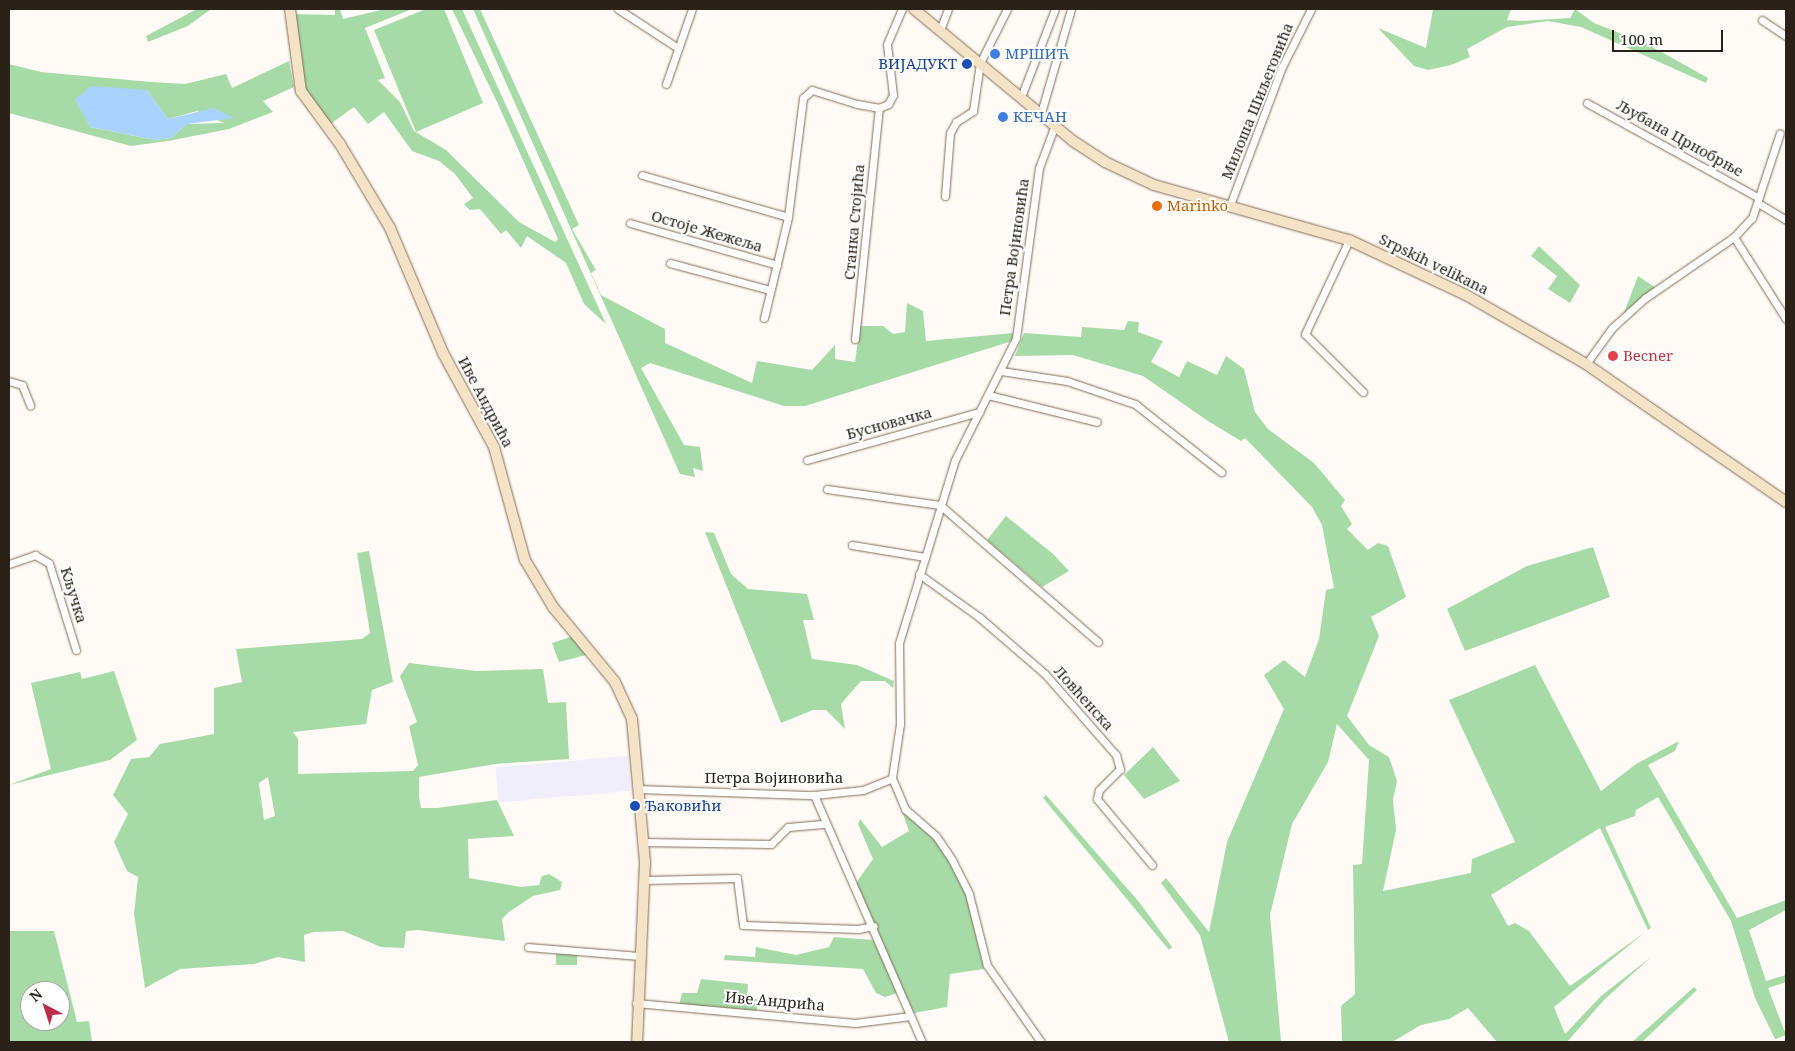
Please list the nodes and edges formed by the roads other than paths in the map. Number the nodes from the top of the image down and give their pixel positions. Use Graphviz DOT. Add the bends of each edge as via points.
graph roads {
  1 [pos="290,9"];
  2 [pos="618,9"];
  3 [pos="692,9"];
  4 [pos="902,9"];
  5 [pos="914,9"];
  6 [pos="948,9"];
  7 [pos="1006,9"];
  8 [pos="1055,9"];
  9 [pos="1071,9"];
  10 [pos="1311,9"];
  11 [pos="1762,20"];
  12 [pos="940,30"];
  13 [pos="1786,36"];
  14 [pos="678,48"];
  15 [pos="980,64"];
  16 [pos="666,84"];
  17 [pos="1021,97"];
  18 [pos="1587,103"];
  19 [pos="879,108"];
  20 [pos="1041,113"];
  21 [pos="1055,125"];
  22 [pos="1780,133"];
  23 [pos="642,174"];
  24 [pos="945,196"];
  25 [pos="1759,200"];
  26 [pos="1230,205"];
  27 [pos="788,217"];
  28 [pos="1786,220"];
  29 [pos="630,223"];
  30 [pos="1734,236"];
  31 [pos="1349,240"];
  32 [pos="670,264"];
  33 [pos="777,265"];
  34 [pos="770,290"];
  35 [pos="764,318"];
  36 [pos="1786,319"];
  37 [pos="855,339"];
  38 [pos="1586,364"];
  39 [pos="1001,371"];
  40 [pos="9,381"];
  41 [pos="1363,392"];
  42 [pos="988,395"];
  43 [pos="30,405"];
  44 [pos="979,412"];
  45 [pos="1097,422"];
  46 [pos="807,460"];
  47 [pos="1221,472"];
  48 [pos="828,489"];
  49 [pos="1786,502"];
  50 [pos="940,505"];
  51 [pos="852,545"];
  52 [pos="925,556"];
  53 [pos="9,564"];
  54 [pos="920,574"];
  55 [pos="1098,642"];
  56 [pos="76,650"];
  57 [pos="892,778"];
  58 [pos="638,789"];
  59 [pos="814,794"];
  60 [pos="826,824"];
  61 [pos="642,842"];
  62 [pos="1152,865"];
  63 [pos="644,880"];
  64 [pos="874,926"];
  65 [pos="528,947"];
  66 [pos="639,956"];
  67 [pos="636,1003"];
  68 [pos="911,1016"];
  69 [pos="637,1042"];
  70 [pos="922,1042"];
  71 [pos="1041,1042"];
  1 -- 58 [label="street, Иве Андрића" via="301,91 340,144 390,228 443,353 494,446 525,560 553,607 606,670 625,700 635,734"];
  2 -- 14 [label="street"];
  3 -- 14 [label="street"];
  4 -- 19 [label="street" via="888,44 893,95"];
  5 -- 12 [label="street, Srpskih velikana"];
  6 -- 12 [label="street"];
  7 -- 15 [label="street"];
  8 -- 17 [label="street"];
  9 -- 20 [label="street"];
  10 -- 26 [label="street, Милоша Шиљеговића" via="1282,67"];
  11 -- 13 [label="street"];
  12 -- 15 [label="street, Srpskih velikana"];
  14 -- 16 [label="street"];
  15 -- 17 [label="street, Srpskih velikana"];
  15 -- 24 [label="street" via="973,112 956,122 950,133"];
  17 -- 20 [label="street, Srpskih velikana"];
  18 -- 25 [label="street, Љубана Црнобрње"];
  19 -- 27 [label="street, Остоје Жежеља" via="817,91 805,94"];
  19 -- 37 [label="street, Станка Стојића"];
  20 -- 21 [label="street, Srpskih velikana"];
  21 -- 26 [label="street, Srpskih velikana" via="1088,151 1136,178"];
  21 -- 39 [label="street, Петра Војиновића" via="1039,168 1016,338"];
  22 -- 25 [label="street, Љубана Црнобрње"];
  23 -- 27 [label="street"];
  25 -- 28 [label="street, Љубана Црнобрње"];
  25 -- 30 [label="street, Љубана Црнобрње" via="1752,218"];
  26 -- 31 [label="street, Srpskih velikana"];
  27 -- 33 [label="street, Остоје Жежеља"];
  29 -- 33 [label="street, Остоје Жежеља"];
  30 -- 36 [label="street"];
  30 -- 38 [label="street, Љубана Црнобрње" via="1645,298 1612,328"];
  31 -- 38 [label="street, Srpskih velikana" via="1466,295"];
  31 -- 41 [label="street" via="1305,334"];
  32 -- 34 [label="street"];
  33 -- 34 [label="street, Остоје Жежеља"];
  34 -- 35 [label="street, Остоје Жежеља"];
  38 -- 49 [label="street, Srpskih velikana"];
  39 -- 42 [label="street, Петра Војиновића"];
  39 -- 47 [label="street" via="1067,381 1135,404"];
  40 -- 43 [label="street" via="22,385"];
  42 -- 44 [label="street, Петра Војиновића"];
  42 -- 45 [label="street"];
  44 -- 46 [label="street, Бусновачка"];
  44 -- 50 [label="street, Петра Војиновића" via="955,460"];
  48 -- 50 [label="street"];
  50 -- 52 [label="street, Петра Војиновића"];
  50 -- 55 [label="street"];
  51 -- 52 [label="street"];
  52 -- 54 [label="street, Петра Војиновића"];
  53 -- 56 [label="street, Кључка" via="34,556 49,563"];
  54 -- 57 [label="street, Петра Војиновића" via="899,643 900,724"];
  54 -- 62 [label="street, Ловћенска" via="979,617 1045,674 1116,755 1120,769 1097,792 1097,799"];
  57 -- 59 [label="street, Петра Војиновића" via="863,790"];
  57 -- 71 [label="street" via="905,809 936,836 952,860 969,894 987,965"];
  58 -- 59 [label="street, Петра Војиновића"];
  58 -- 61 [label="street, Иве Андрића"];
  59 -- 60 [label="street"];
  60 -- 61 [label="street" via="788,827 772,844"];
  60 -- 64 [label="street"];
  61 -- 63 [label="street, Иве Андрића"];
  63 -- 64 [label="street" via="738,878 739,920 743,925 858,930"];
  63 -- 66 [label="street, Иве Андрића"];
  64 -- 68 [label="street"];
  65 -- 66 [label="street"];
  66 -- 67 [label="street, Иве Андрића"];
  67 -- 68 [label="street, Иве Андрића" via="856,1023"];
  67 -- 69 [label="street, Иве Андрића"];
  68 -- 70 [label="street"];
}
